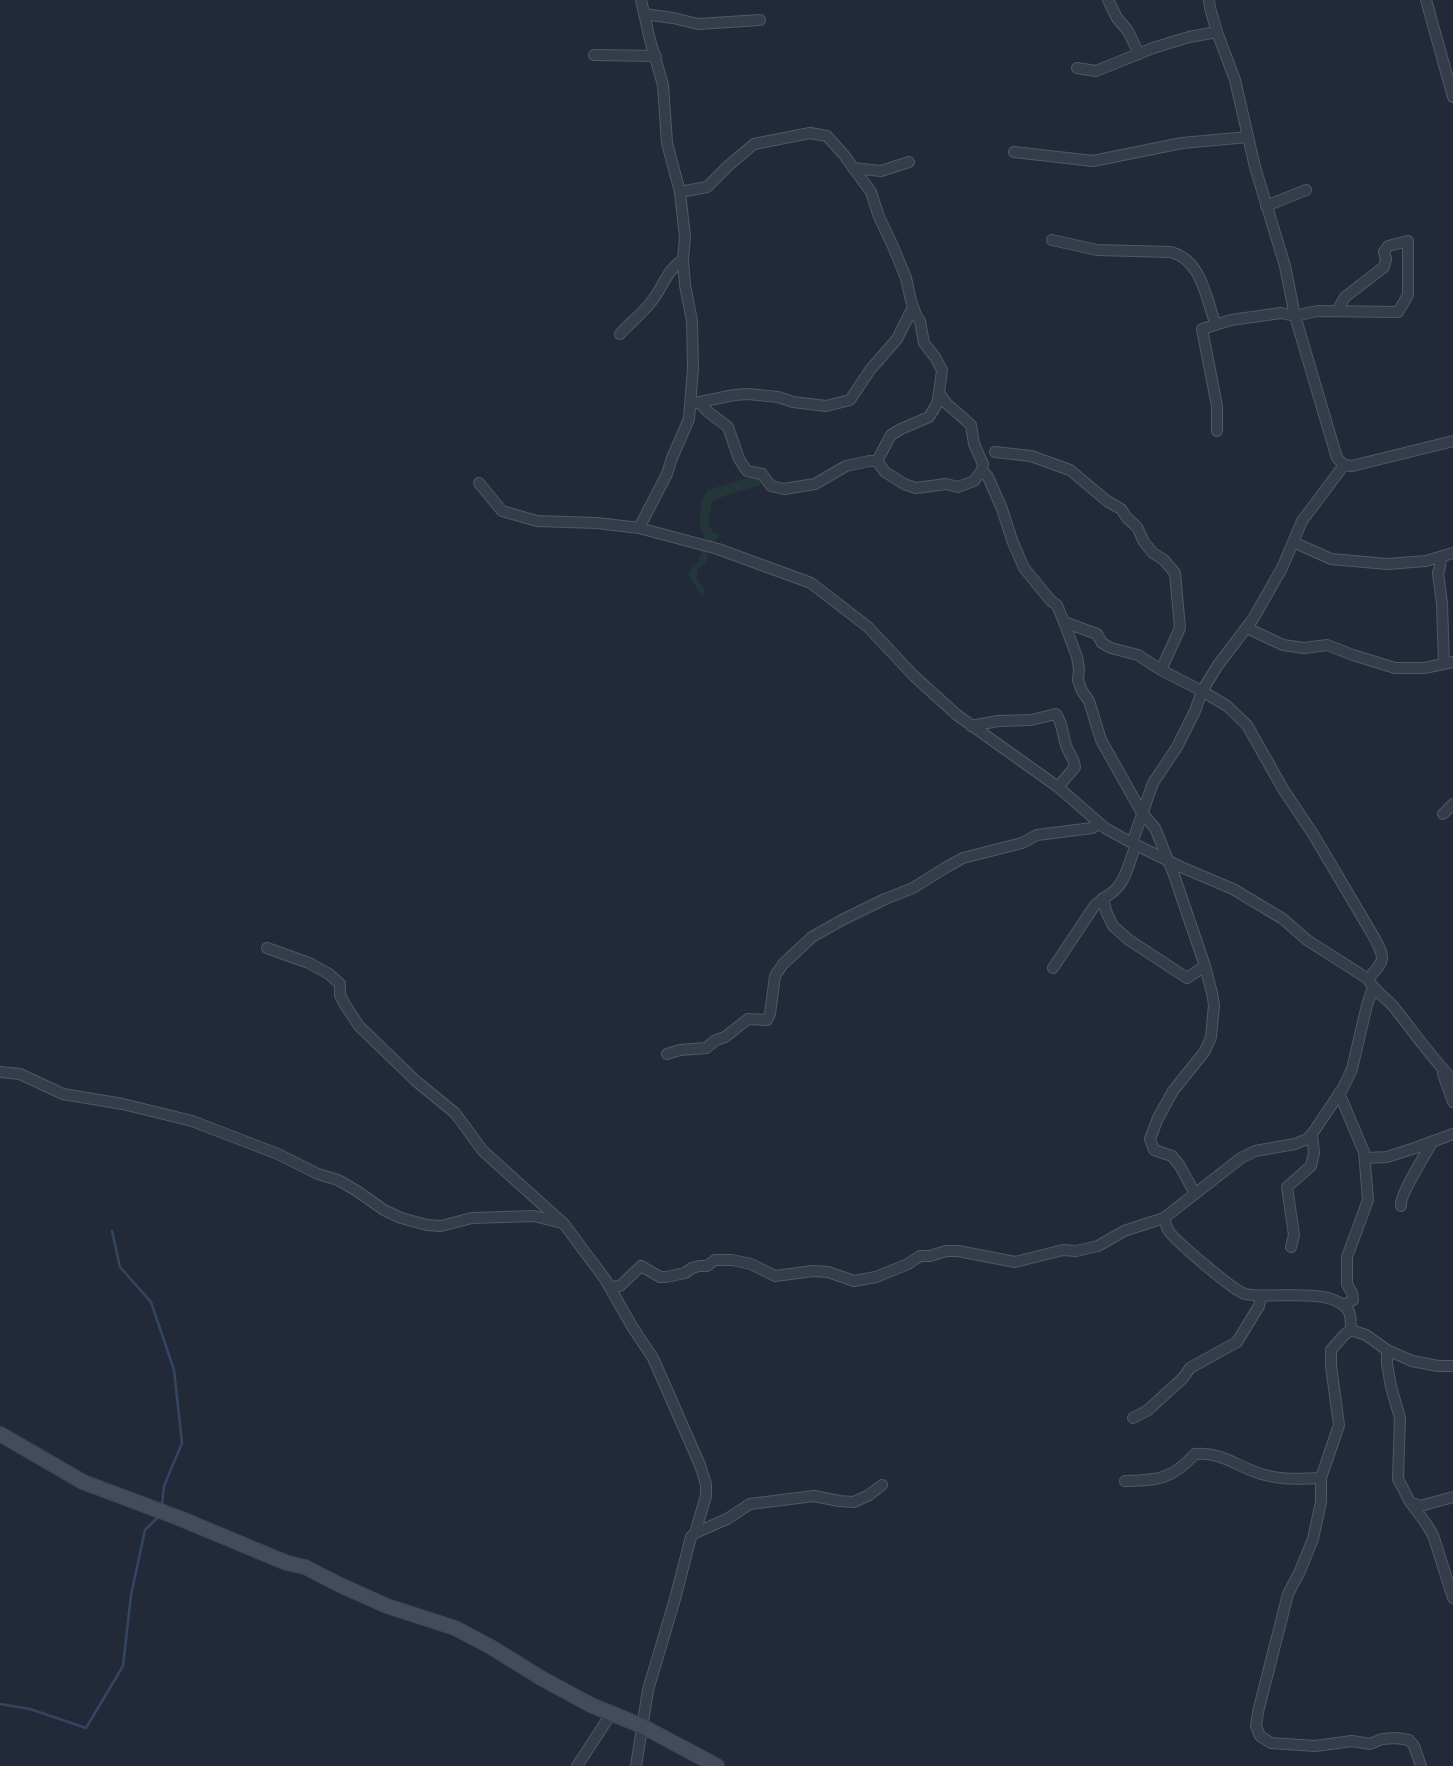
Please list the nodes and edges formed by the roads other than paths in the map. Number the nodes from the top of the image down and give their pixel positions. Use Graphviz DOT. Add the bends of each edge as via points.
graph roads {
  1 [pos="641,0"];
  2 [pos="1108,0"];
  3 [pos="1209,0"];
  4 [pos="1426,0"];
  5 [pos="644,14"];
  6 [pos="760,20"];
  7 [pos="1217,32"];
  8 [pos="1138,54"];
  9 [pos="594,55"];
  10 [pos="656,56"];
  11 [pos="1078,68"];
  12 [pos="1453,97"];
  13 [pos="1248,137"];
  14 [pos="1014,152"];
  15 [pos="909,162"];
  16 [pos="853,168"];
  17 [pos="1306,190"];
  18 [pos="680,192"];
  19 [pos="1266,206"];
  20 [pos="1052,240"];
  21 [pos="683,260"];
  22 [pos="914,309"];
  23 [pos="1337,311"];
  24 [pos="1295,316"];
  25 [pos="1216,325"];
  26 [pos="620,334"];
  27 [pos="939,393"];
  28 [pos="695,403"];
  29 [pos="1217,431"];
  30 [pos="1453,441"];
  31 [pos="995,452"];
  32 [pos="878,461"];
  33 [pos="1344,465"];
  34 [pos="982,470"];
  35 [pos="479,483"];
  36 [pos="639,528"];
  37 [pos="1293,542"];
  38 [pos="1453,553"];
  39 [pos="1441,557"];
  40 [pos="1064,622"];
  41 [pos="1247,628"];
  42 [pos="1448,663"];
  43 [pos="1161,670"];
  44 [pos="1202,691"];
  45 [pos="971,726"];
  46 [pos="1058,787"];
  47 [pos="1453,804"];
  48 [pos="1142,813"];
  49 [pos="1443,814"];
  50 [pos="1099,824"];
  51 [pos="1134,844"];
  52 [pos="1168,861"];
  53 [pos="1103,898"];
  54 [pos="267,948"];
  55 [pos="1205,966"];
  56 [pos="1053,968"];
  57 [pos="1371,984"];
  58 [pos="667,1054"];
  59 [pos="1439,1065"];
  60 [pos="0,1072"];
  61 [pos="1453,1080"];
  62 [pos="1339,1093"];
  63 [pos="1453,1102"];
  64 [pos="1312,1134"];
  65 [pos="1453,1134"];
  66 [pos="1433,1142"];
  67 [pos="1365,1158"];
  68 [pos="1195,1194"];
  69 [pos="1401,1206"];
  70 [pos="1164,1218"];
  71 [pos="564,1224"];
  72 [pos="1291,1247"];
  73 [pos="610,1287"];
  74 [pos="1261,1296"];
  75 [pos="1342,1304"];
  76 [pos="1351,1330"];
  77 [pos="1387,1350"];
  78 [pos="1453,1366"];
  79 [pos="1133,1418"];
  80 [pos="0,1434"];
  81 [pos="1321,1478"];
  82 [pos="1125,1481"];
  83 [pos="882,1485"];
  84 [pos="1453,1497"];
  85 [pos="1410,1502"];
  86 [pos="695,1533"];
  87 [pos="1453,1598"];
  88 [pos="611,1714"];
  89 [pos="642,1726"];
  90 [pos="577,1766"];
  91 [pos="636,1766"];
  92 [pos="717,1766"];
  93 [pos="1421,1766"];
  1 -- 5 [label="street"];
  2 -- 8 [label="street" via="1116,18 1128,31"];
  3 -- 7 [label="street"];
  4 -- 12 [label="street"];
  5 -- 6 [label="street" via="698,24"];
  5 -- 10 [label="street"];
  7 -- 8 [label="street" via="1189,37"];
  7 -- 13 [label="street" via="1235,80"];
  8 -- 11 [label="street" via="1096,71"];
  9 -- 10 [label="street"];
  10 -- 18 [label="street" via="663,85 667,143"];
  13 -- 14 [label="street" via="1182,143 1093,161"];
  13 -- 19 [label="street"];
  15 -- 16 [label="street" via="881,171"];
  16 -- 18 [label="street" via="827,136 810,133 754,144 707,187"];
  16 -- 22 [label="street" via="871,192 879,217 906,278"];
  17 -- 19 [label="street"];
  18 -- 21 [label="street" via="685,236"];
  19 -- 24 [label="street" via="1285,266"];
  20 -- 25 [label="street" via="1097,250 1171,252 1181,255 1190,262 1197,273"];
  21 -- 26 [label="street" via="666,276 650,304"];
  21 -- 28 [label="street" via="692,321"];
  22 -- 27 [label="street" via="920,321 924,343 942,370"];
  22 -- 28 [label="street" via="897,339 870,370 850,400 826,406 748,394"];
  23 -- 23 [label="street" via="1345,297 1384,267 1384,252 1388,246 1408,241 1408,295 1398,312"];
  23 -- 24 [label="street" via="1317,311"];
  24 -- 25 [label="street" via="1281,313 1231,320"];
  24 -- 33 [label="street" via="1333,448 1337,458"];
  25 -- 29 [label="street" via="1202,329 1217,406"];
  27 -- 32 [label="street" via="937,404 929,417 891,435"];
  27 -- 34 [label="street" via="946,403 971,425 974,444 983,464"];
  28 -- 32 [label="street" via="728,427 746,471 762,474 771,486 784,489 815,484 846,466"];
  28 -- 36 [label="street" via="667,474"];
  30 -- 33 [label="street" via="1360,465"];
  31 -- 43 [label="street" via="1031,456 1070,470 1107,501 1121,509 1137,527 1153,553 1175,572 1180,628"];
  32 -- 34 [label="street" via="885,472 916,488 946,484 958,487 974,481"];
  33 -- 37 [label="street" via="1302,521"];
  34 -- 40 [label="street" via="988,476 1024,568 1057,605"];
  35 -- 36 [label="street" via="502,511 537,520"];
  36 -- 45 [label="street" via="718,549 811,583 868,627 926,688"];
  37 -- 39 [label="street" via="1331,559 1387,564 1426,561"];
  37 -- 41 [label="street" via="1265,600"];
  38 -- 39 [label="street"];
  39 -- 42 [label="street" via="1438,573"];
  40 -- 43 [label="street" via="1097,634 1102,643 1138,655"];
  40 -- 48 [label="street" via="1077,657 1078,680 1089,701 1101,740"];
  41 -- 42 [label="street" via="1282,645 1304,648 1327,645 1395,668 1424,668"];
  41 -- 44 [label="street" via="1218,664"];
  43 -- 44 [label="street"];
  44 -- 48 [label="street" via="1177,747 1153,783"];
  44 -- 57 [label="street" via="1227,706 1247,725 1283,789 1374,937 1383,954"];
  45 -- 46 [label="street"];
  45 -- 46 [label="street" via="998,721 1031,720 1056,714 1075,767"];
  46 -- 50 [label="street"];
  47 -- 49 [label="street"];
  48 -- 51 [label="street"];
  48 -- 52 [label="street" via="1155,828"];
  50 -- 51 [label="street"];
  50 -- 58 [label="street" via="1092,828 1038,836 1022,843 963,858 913,888 842,920 812,938 783,964 775,976 767,1020 748,1019 706,1048"];
  51 -- 52 [label="street"];
  51 -- 53 [label="street" via="1121,883 1116,890"];
  52 -- 55 [label="street"];
  52 -- 57 [label="street" via="1233,889 1283,919 1307,940"];
  53 -- 55 [label="street" via="1113,926 1158,960 1187,978"];
  53 -- 56 [label="street" via="1093,908"];
  54 -- 71 [label="street" via="309,963 336,980 340,984 340,995 344,1003 359,1026 417,1082 455,1113 483,1151"];
  55 -- 68 [label="street" via="1214,1005 1211,1037 1205,1051 1174,1090 1158,1118 1150,1139 1154,1150 1172,1156"];
  57 -- 59 [label="street" via="1390,1003"];
  57 -- 62 [label="street" via="1352,1069"];
  59 -- 61 [label="street"];
  59 -- 63 [label="street"];
  60 -- 71 [label="street" via="20,1074 63,1094 123,1104 192,1121 338,1180 401,1218 441,1226 472,1218 534,1216"];
  62 -- 64 [label="street"];
  62 -- 67 [label="street"];
  64 -- 68 [label="street" via="1295,1144 1255,1151 1241,1158"];
  64 -- 72 [label="street" via="1314,1153 1311,1166 1287,1186 1294,1235"];
  65 -- 66 [label="street"];
  66 -- 67 [label="street" via="1387,1157"];
  66 -- 69 [label="street" via="1409,1185"];
  67 -- 75 [label="street" via="1368,1200 1347,1262 1347,1284 1353,1300"];
  68 -- 70 [label="street"];
  70 -- 73 [label="street" via="1124,1231 1098,1246 1076,1251 1063,1250 1015,1262 958,1250 946,1251 920,1256 908,1264 876,1277 854,1281 828,1272 813,1271 775,1276 751,1264 715,1260 707,1266 692,1268 685,1273 666,1278 641,1266 620,1286"];
  70 -- 74 [label="street" via="1168,1230 1203,1264 1243,1293"];
  71 -- 73 [label="street"];
  73 -- 86 [label="street" via="653,1358 700,1465 706,1484 706,1496"];
  74 -- 75 [label="street" via="1327,1298"];
  74 -- 79 [label="street" via="1259,1306 1237,1342 1190,1368 1183,1378 1148,1410"];
  75 -- 76 [label="street" via="1350,1313"];
  76 -- 77 [label="street" via="1366,1335"];
  76 -- 81 [label="street" via="1332,1350 1331,1366 1339,1425"];
  77 -- 78 [label="street" via="1412,1361"];
  77 -- 85 [label="street" via="1391,1387 1400,1418 1398,1479"];
  80 -- 88 [label="street" via="83,1482 287,1563 305,1567 387,1606 455,1628"];
  81 -- 82 [label="street" via="1290,1480 1265,1475 1207,1453 1195,1454 1178,1471 1156,1480"];
  81 -- 93 [label="street" via="1321,1502 1313,1539 1288,1594 1256,1726 1260,1736 1271,1743 1288,1745 1329,1745 1352,1741 1370,1744 1382,1739 1396,1738 1409,1740 1414,1746"];
  83 -- 86 [label="street" via="854,1502 814,1496 750,1504 727,1519"];
  84 -- 85 [label="street" via="1420,1506"];
  85 -- 87 [label="street" via="1433,1535"];
  86 -- 89 [label="street" via="691,1537 648,1690"];
  88 -- 89 [label="street"];
  88 -- 90 [label="street"];
  89 -- 91 [label="street"];
  89 -- 92 [label="street"];
}
